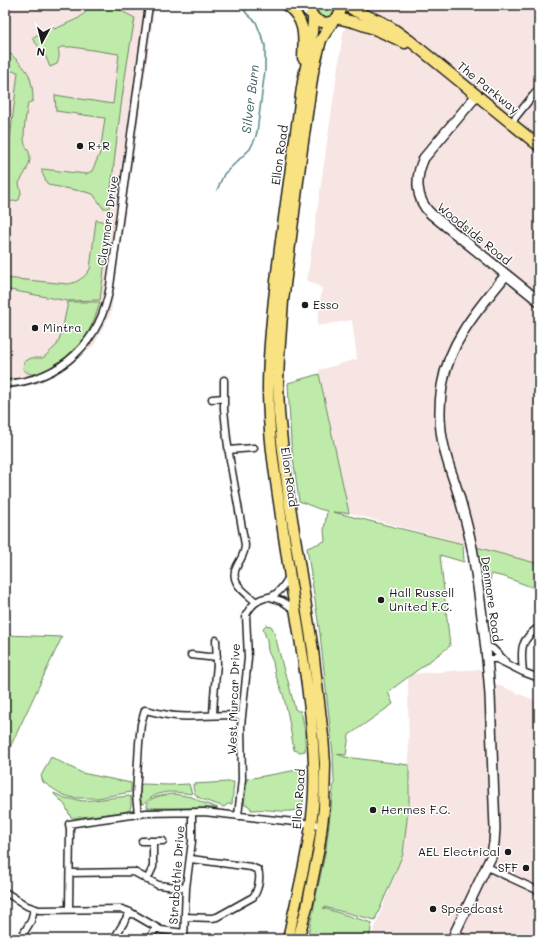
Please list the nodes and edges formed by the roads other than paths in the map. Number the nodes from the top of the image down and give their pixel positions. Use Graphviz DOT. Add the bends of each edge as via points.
graph roads {
  1 [pos="149,5"];
  2 [pos="286,5"];
  3 [pos="300,5"];
  4 [pos="341,5"];
  5 [pos="346,5"];
  6 [pos="312,12"];
  7 [pos="335,20"];
  8 [pos="421,51"];
  9 [pos="539,88"];
  10 [pos="301,90"];
  11 [pos="477,95"];
  12 [pos="511,123"];
  13 [pos="539,146"];
  14 [pos="506,275"];
  15 [pos="539,301"];
  16 [pos="224,380"];
  17 [pos="5,384"];
  18 [pos="212,398"];
  19 [pos="224,398"];
  20 [pos="254,448"];
  21 [pos="228,450"];
  22 [pos="290,576"];
  23 [pos="270,597"];
  24 [pos="256,602"];
  25 [pos="296,611"];
  26 [pos="539,628"];
  27 [pos="216,640"];
  28 [pos="486,646"];
  29 [pos="191,655"];
  30 [pos="217,656"];
  31 [pos="487,659"];
  32 [pos="508,664"];
  33 [pos="523,672"];
  34 [pos="539,678"];
  35 [pos="213,715"];
  36 [pos="242,716"];
  37 [pos="192,812"];
  38 [pos="138,814"];
  39 [pos="238,816"];
  40 [pos="317,824"];
  41 [pos="142,841"];
  42 [pos="153,841"];
  43 [pos="163,841"];
  44 [pos="191,858"];
  45 [pos="487,867"];
  46 [pos="70,873"];
  47 [pos="148,880"];
  48 [pos="186,888"];
  49 [pos="539,891"];
  50 [pos="5,892"];
  51 [pos="34,909"];
  52 [pos="69,909"];
  53 [pos="130,912"];
  54 [pos="185,917"];
  55 [pos="156,928"];
  56 [pos="184,936"];
  57 [pos="453,936"];
  58 [pos="20,939"];
  59 [pos="114,939"];
  60 [pos="149,939"];
  61 [pos="288,939"];
  62 [pos="298,939"];
  63 [pos="465,939"];
  1 -- 17 [label="street, Claymore Drive" via="111,281 102,316 86,342 64,364 36,378"];
  2 -- 10 [label="main road" via="294,10 303,34"];
  3 -- 6 [label="street"];
  4 -- 7 [label="main road, Ellon Road"];
  5 -- 8 [label="main road, The Parkway" via="395,30"];
  6 -- 7 [label="main road, The Parkway" via="317,21 322,23"];
  6 -- 10 [label="main road, Ellon Road" via="312,36"];
  7 -- 8 [label="main road, The Parkway" via="352,21 378,30"];
  7 -- 40 [label="main road, Ellon Road" via="325,32 319,46 310,95 280,328 278,383 285,468 324,736 324,809"];
  8 -- 11 [label="main road, The Parkway"];
  9 -- 12 [label="street"];
  10 -- 22 [label="main road, Ellon Road" via="280,246 268,368 268,413 273,465"];
  11 -- 12 [label="main road, The Parkway"];
  11 -- 14 [label="street, Woodside Road" via="424,158 419,170 418,190 426,210"];
  12 -- 13 [label="main road, The Parkway"];
  14 -- 15 [label="street, Woodside Road"];
  14 -- 28 [label="street, Denmore Road" via="474,315 457,342 446,367 441,398 444,446 473,555"];
  16 -- 19 [label="street"];
  18 -- 19 [label="street"];
  19 -- 21 [label="street"];
  20 -- 21 [label="street"];
  21 -- 24 [label="street" via="245,545 234,576 239,587"];
  22 -- 23 [label="street" via="280,591"];
  22 -- 25 [label="main road, Ellon Road"];
  23 -- 24 [label="street"];
  23 -- 25 [label="street" via="282,601"];
  24 -- 36 [label="street, West Murcar Drive" via="249,609 246,618 248,658"];
  25 -- 40 [label="main road, Ellon Road" via="310,706"];
  26 -- 33 [label="street" via="530,634 523,644"];
  27 -- 30 [label="street"];
  28 -- 31 [label="street, Denmore Road"];
  28 -- 32 [label="street" via="493,649"];
  29 -- 30 [label="street"];
  30 -- 35 [label="street"];
  31 -- 32 [label="street" via="497,659"];
  31 -- 45 [label="street, Denmore Road" via="495,828 493,848"];
  32 -- 33 [label="street"];
  33 -- 34 [label="street"];
  35 -- 36 [label="street"];
  35 -- 38 [label="street" via="177,716 145,710 139,743 136,794"];
  36 -- 39 [label="street, West Murcar Drive" via="242,779"];
  37 -- 38 [label="street"];
  37 -- 39 [label="street"];
  37 -- 44 [label="street, Strabathie Drive"];
  38 -- 46 [label="street" via="69,824"];
  39 -- 40 [label="street"];
  40 -- 61 [label="main road, Ellon Road" via="308,847"];
  40 -- 62 [label="main road, Ellon Road" via="316,863"];
  41 -- 42 [label="street"];
  42 -- 43 [label="street"];
  42 -- 47 [label="street" via="153,867"];
  44 -- 48 [label="street, Strabathie Drive"];
  44 -- 54 [label="street" via="251,867 258,870 259,876 256,892 252,897 217,917"];
  45 -- 49 [label="street"];
  45 -- 57 [label="street, Denmore Road"];
  46 -- 47 [label="street" via="134,872"];
  46 -- 52 [label="street"];
  47 -- 48 [label="street" via="158,885"];
  48 -- 54 [label="street, Strabathie Drive"];
  50 -- 51 [label="street"];
  51 -- 52 [label="street"];
  51 -- 58 [label="street" via="31,921"];
  52 -- 53 [label="street" via="117,909"];
  53 -- 55 [label="street"];
  53 -- 59 [label="street"];
  54 -- 56 [label="street, Strabathie Drive"];
  55 -- 56 [label="street"];
  55 -- 60 [label="street"];
  57 -- 63 [label="street"];
}
